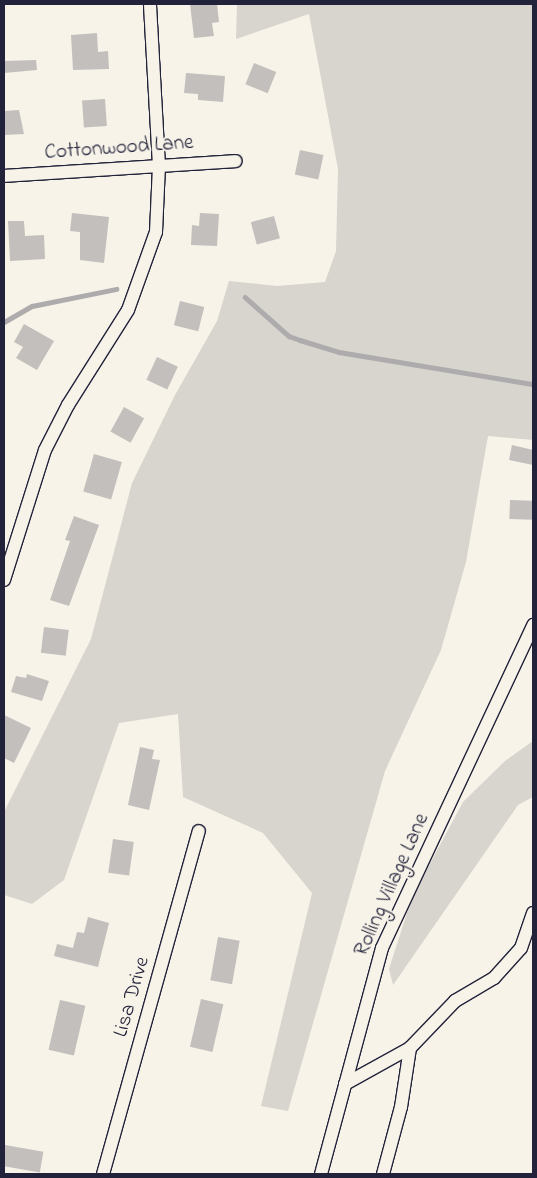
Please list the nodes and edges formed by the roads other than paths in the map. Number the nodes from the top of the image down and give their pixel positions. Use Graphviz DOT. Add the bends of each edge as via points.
graph roads {
  1 [pos="150,4"];
  2 [pos="236,161"];
  3 [pos="159,166"];
  4 [pos="4,176"];
  5 [pos="4,580"];
  6 [pos="533,625"];
  7 [pos="199,831"];
  8 [pos="533,913"];
  9 [pos="410,1048"];
  10 [pos="345,1084"];
  11 [pos="103,1174"];
  12 [pos="321,1174"];
  13 [pos="383,1174"];
  1 -- 3 [label="street"];
  2 -- 3 [label="street, Cottonwood Lane"];
  3 -- 4 [label="street, Cottonwood Lane"];
  3 -- 5 [label="street" via="156,232 148,261 128,310 48,443"];
  6 -- 10 [label="street, Rolling Village Lane" via="382,948"];
  7 -- 11 [label="street, Lisa Drive"];
  8 -- 9 [label="street" via="521,948 505,966 494,978 455,1001"];
  9 -- 10 [label="street"];
  9 -- 13 [label="street" via="401,1107"];
  10 -- 12 [label="street, Rolling Village Lane"];
}
